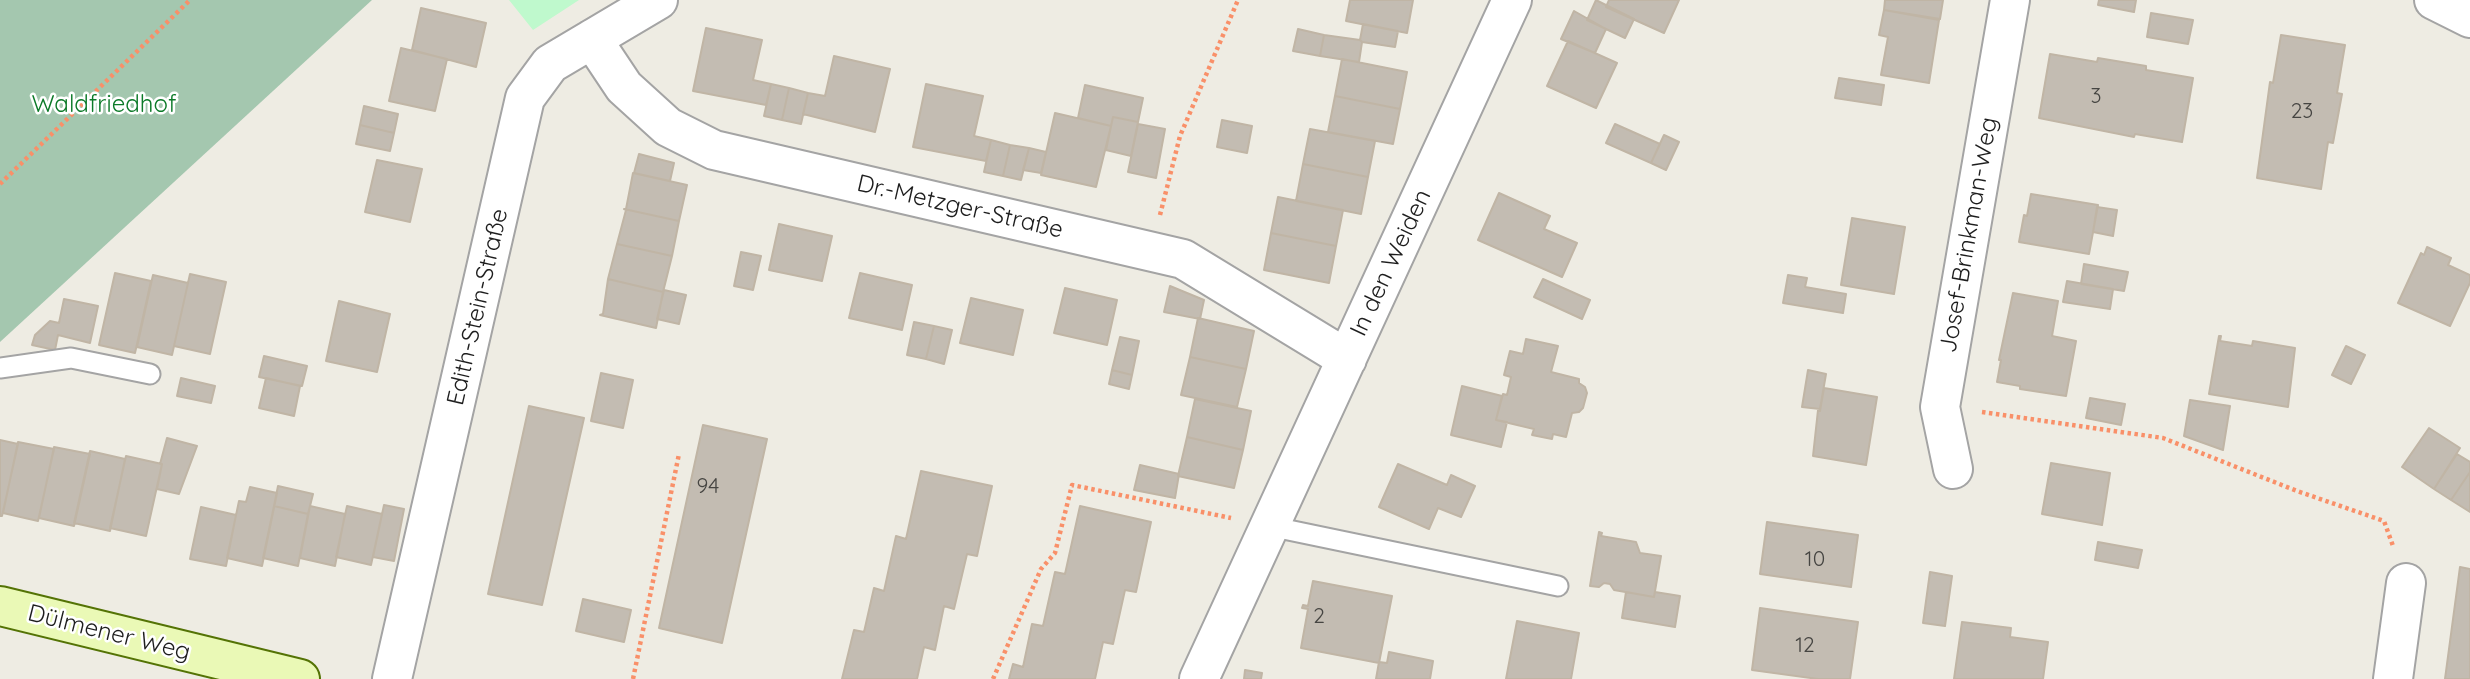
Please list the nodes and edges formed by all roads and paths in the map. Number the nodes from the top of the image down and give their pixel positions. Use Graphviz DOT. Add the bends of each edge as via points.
graph roads {
  1 [pos="190,0"];
  2 [pos="658,0"];
  3 [pos="1238,0"];
  4 [pos="1512,0"];
  5 [pos="2010,0"];
  6 [pos="2434,0"];
  7 [pos="2470,18"];
  8 [pos="593,39"];
  9 [pos="0,184"];
  10 [pos="1151,250"];
  11 [pos="1347,359"];
  12 [pos="0,368"];
  13 [pos="150,374"];
  14 [pos="1940,407"];
  15 [pos="679,454"];
  16 [pos="1953,469"];
  17 [pos="1269,526"];
  18 [pos="2406,583"];
  19 [pos="1558,586"];
  20 [pos="0,606"];
  21 [pos="300,679"];
  22 [pos="392,679"];
  23 [pos="633,679"];
  24 [pos="993,679"];
  25 [pos="1199,679"];
  26 [pos="2393,679"];
  1 -- 9 [label="path"];
  2 -- 8 [label="street, Edith-Stein-Straße"];
  3 -- 10 [label="path" via="1180,136"];
  4 -- 11 [label="street, In den Weiden"];
  5 -- 14 [label="street, Josef-Brinkman-Weg"];
  6 -- 7 [label="street"];
  8 -- 10 [label="street, Dr.-Metzger-Straße" via="624,87 668,127 714,150"];
  8 -- 22 [label="street, Edith-Stein-Straße" via="550,64 525,98"];
  10 -- 11 [label="street, Dr.-Metzger-Straße" via="1183,259"];
  11 -- 17 [label="street, In den Weiden"];
  12 -- 13 [label="lane" via="71,358"];
  14 -- 16 [label="street, Josef-Brinkman-Weg"];
  14 -- 18 [label="path" via="2163,438 2385,521"];
  15 -- 23 [label="path"];
  17 -- 19 [label="lane"];
  17 -- 24 [label="path" via="1072,485 1055,553 1041,569"];
  17 -- 25 [label="street, In den Weiden"];
  18 -- 26 [label="street"];
  20 -- 21 [label="street, Dülmener Weg"];
}
